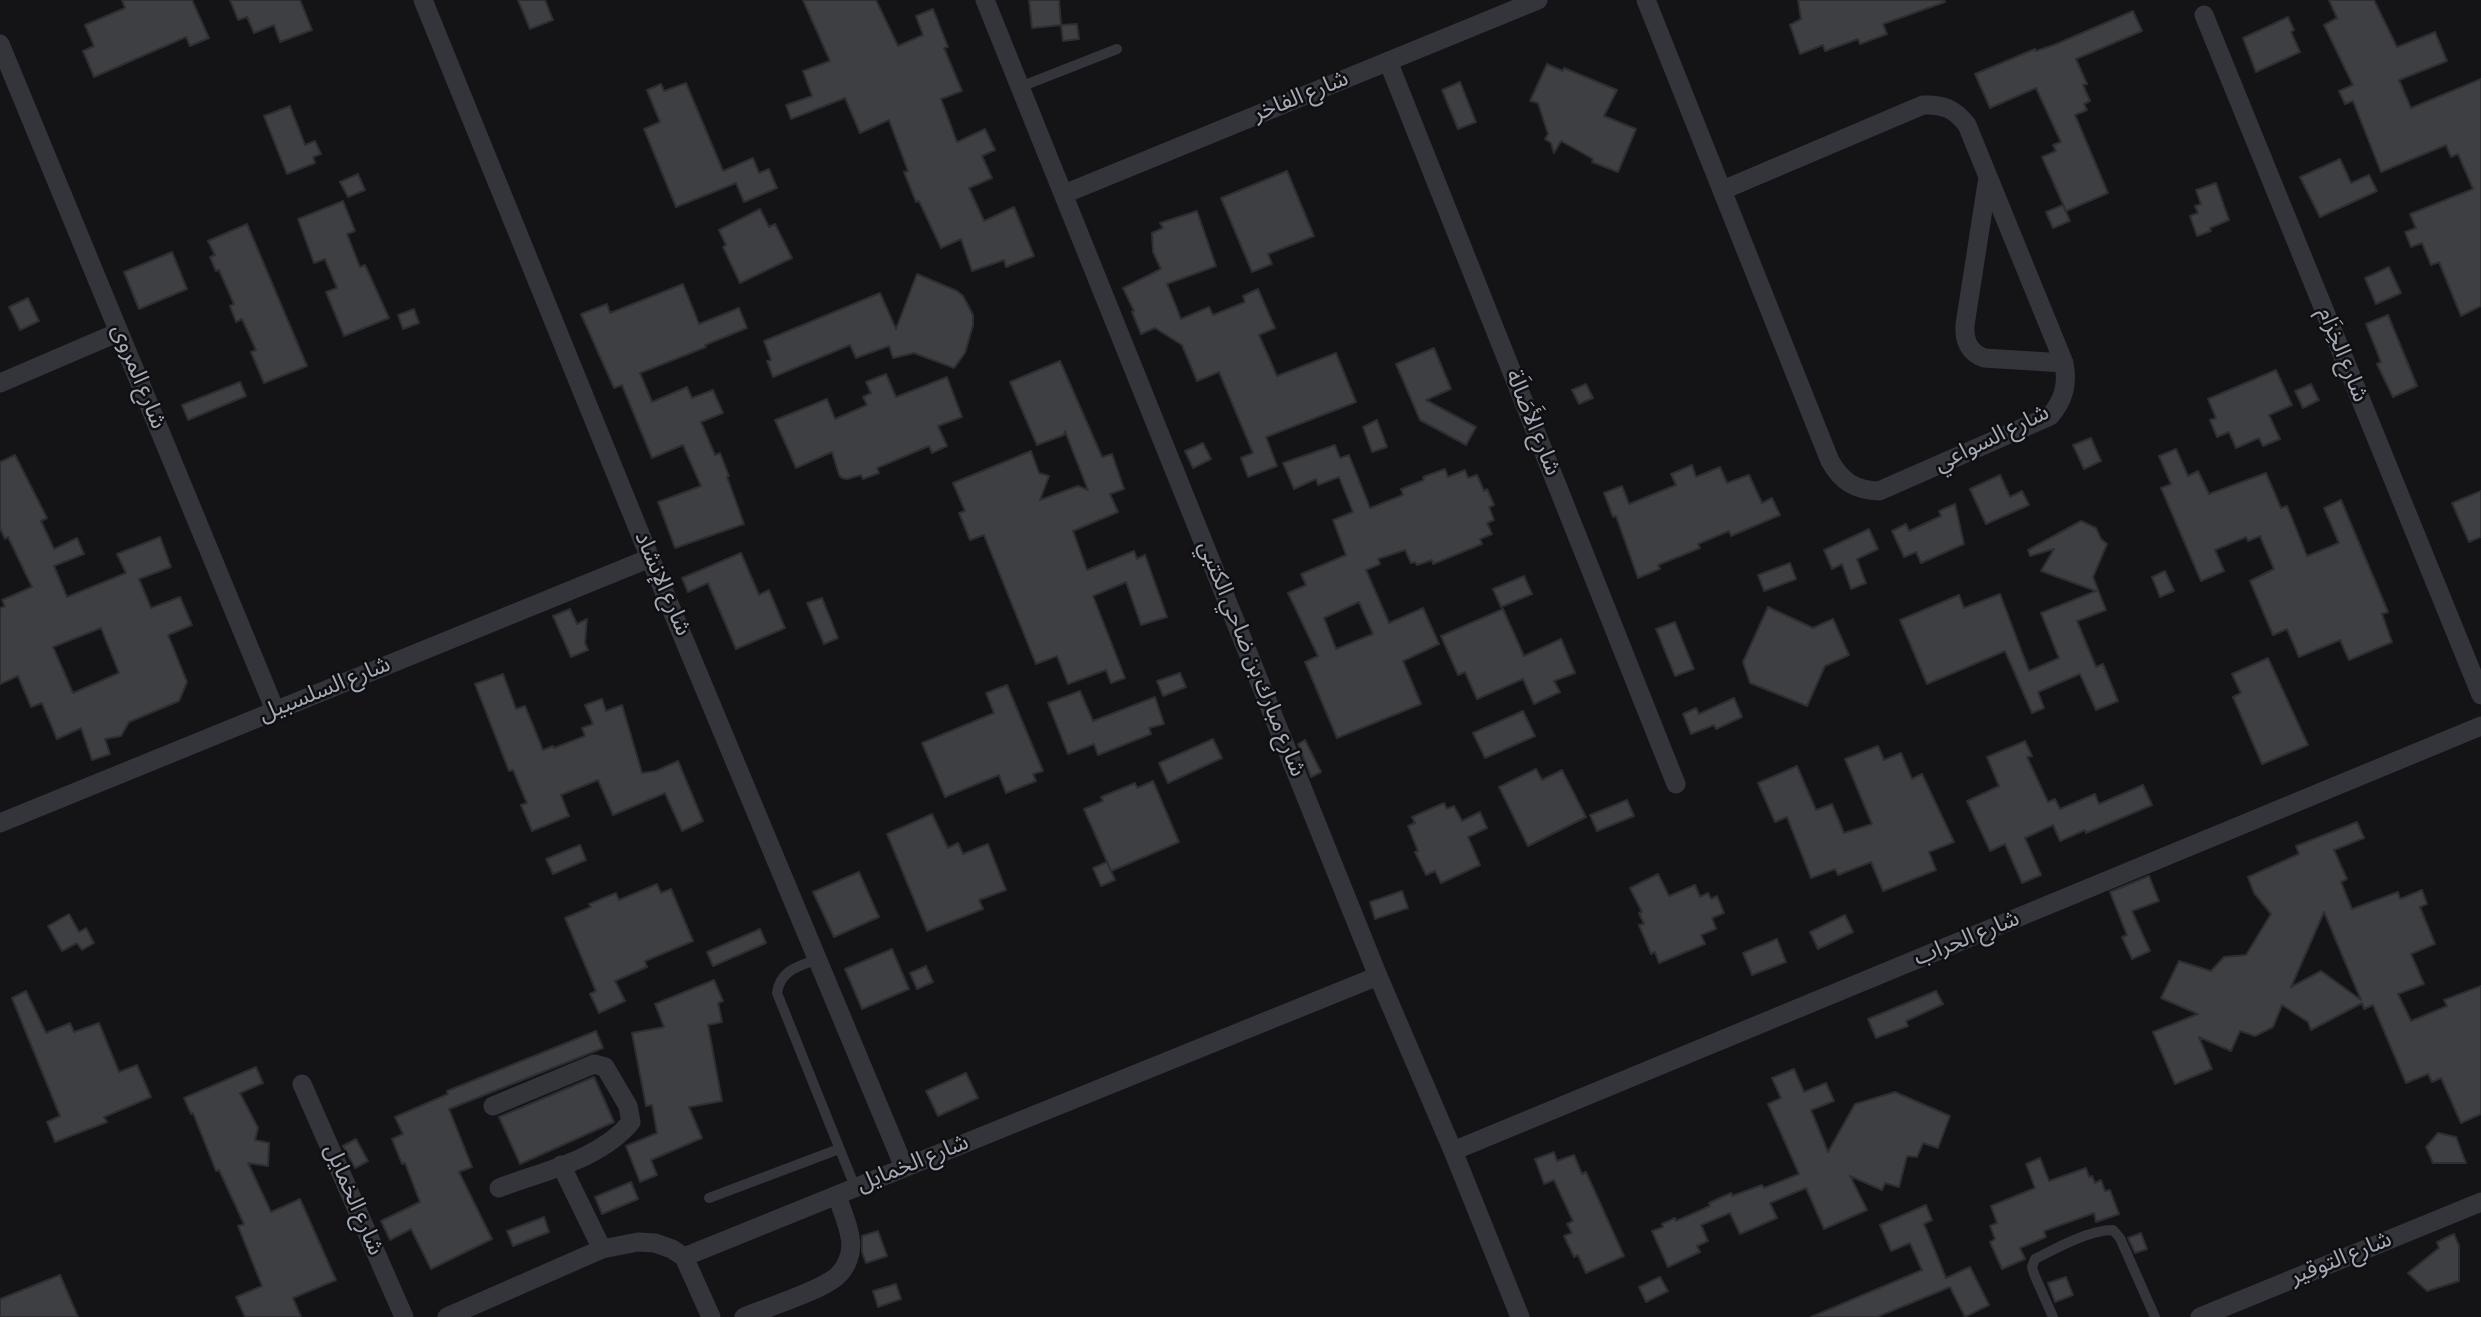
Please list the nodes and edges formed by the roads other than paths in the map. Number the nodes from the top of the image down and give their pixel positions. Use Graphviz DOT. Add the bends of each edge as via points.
graph roads {
  1 [pos="423,0"];
  2 [pos="985,0"];
  3 [pos="1538,0"];
  4 [pos="1646,0"];
  5 [pos="2204,15"];
  6 [pos="0,44"];
  7 [pos="1116,49"];
  8 [pos="1388,61"];
  9 [pos="1020,87"];
  10 [pos="1988,175"];
  11 [pos="1723,190"];
  12 [pos="1063,194"];
  13 [pos="119,332"];
  14 [pos="2064,363"];
  15 [pos="0,383"];
  16 [pos="650,558"];
  17 [pos="2481,695"];
  18 [pos="275,710"];
  19 [pos="2481,726"];
  20 [pos="1676,784"];
  21 [pos="0,823"];
  22 [pos="818,959"];
  23 [pos="1378,976"];
  24 [pos="302,1084"];
  25 [pos="493,1106"];
  26 [pos="839,1149"];
  27 [pos="1453,1152"];
  28 [pos="561,1165"];
  29 [pos="904,1167"];
  30 [pos="499,1188"];
  31 [pos="846,1191"];
  32 [pos="709,1198"];
  33 [pos="2481,1202"];
  34 [pos="602,1249"];
  35 [pos="684,1256"];
  36 [pos="404,1317"];
  37 [pos="447,1317"];
  38 [pos="711,1317"];
  39 [pos="744,1317"];
  40 [pos="1520,1317"];
  41 [pos="2053,1317"];
  42 [pos="2155,1317"];
  43 [pos="2200,1317"];
  1 -- 16 [label="street, شارع الإنشاد"];
  2 -- 9 [label="street, شارع مبارك بن ضاحي الكتبي"];
  3 -- 8 [label="street, شارع الفاخر"];
  4 -- 11 [label="street, شارع السواعي"];
  5 -- 17 [label="street, شارع الخِزَام"];
  6 -- 13 [label="street, شارع المروى"];
  7 -- 9 [label="lane"];
  8 -- 12 [label="street, شارع الفاخر"];
  8 -- 20 [label="street, شارع الأَصَالَة"];
  9 -- 12 [label="street, شارع مبارك بن ضاحي الكتبي"];
  10 -- 11 [label="street, شارع السواعي" via="1960,115 1936,104 1923,105"];
  10 -- 14 [label="street, شارع السواعي"];
  10 -- 14 [label="street" via="1966,342 1984,358"];
  11 -- 14 [label="street, شارع السواعي" via="1830,461 1850,485 1879,491 2050,416 2065,386"];
  12 -- 23 [label="street, شارع مبارك بن ضاحي الكتبي"];
  13 -- 15 [label="street"];
  13 -- 18 [label="street, شارع المروى"];
  16 -- 18 [label="street, شارع السلسبيل"];
  16 -- 22 [label="street, شارع الإنشاد"];
  18 -- 21 [label="street, شارع السلسبيل"];
  19 -- 27 [label="street, شارع الحراب"];
  22 -- 26 [label="lane" via="789,970 777,993"];
  22 -- 29 [label="street, شارع الإنشاد"];
  23 -- 27 [label="street, شارع مبارك بن ضاحي الكتبي"];
  23 -- 29 [label="street, شارع الخمايل"];
  24 -- 36 [label="street, شارع الخمايل"];
  25 -- 28 [label="street" via="594,1064 605,1067 628,1106 631,1122 601,1149"];
  26 -- 31 [label="lane"];
  26 -- 32 [label="lane"];
  27 -- 40 [label="street, شارع مبارك بن ضاحي الكتبي"];
  28 -- 30 [label="street"];
  28 -- 34 [label="street"];
  29 -- 31 [label="street, شارع الخمايل"];
  31 -- 35 [label="street, شارع الخمايل"];
  31 -- 39 [label="street" via="851,1239 845,1267 822,1285"];
  33 -- 43 [label="street, شارع التوقير"];
  34 -- 35 [label="street" via="655,1242"];
  34 -- 37 [label="street"];
  35 -- 38 [label="street"];
  41 -- 42 [label="lane" via="2034,1274 2035,1259 2105,1230 2113,1230 2120,1238"];
}
